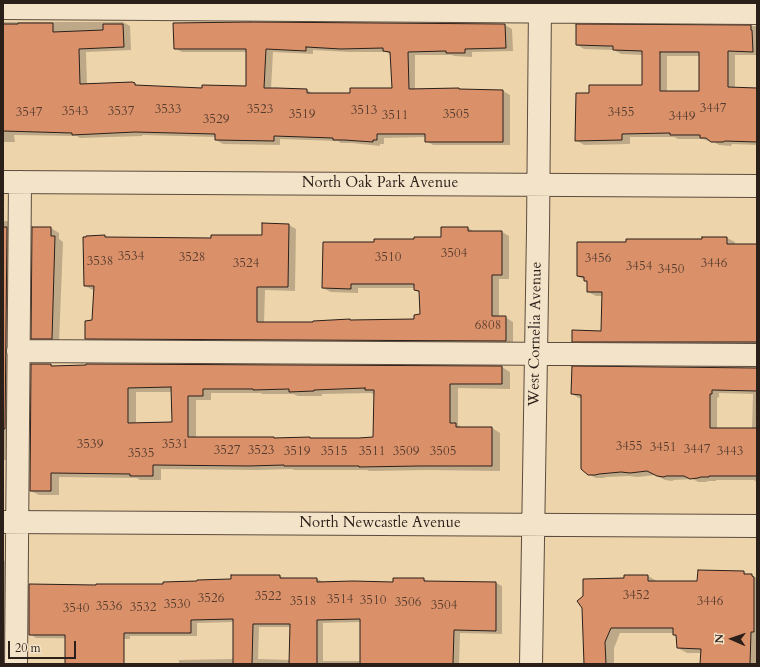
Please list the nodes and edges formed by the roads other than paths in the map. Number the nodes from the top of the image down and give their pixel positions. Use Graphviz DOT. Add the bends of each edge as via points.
graph roads {
  1 [pos="540,7"];
  2 [pos="3,8"];
  3 [pos="757,12"];
  4 [pos="11,182"];
  5 [pos="538,185"];
  6 [pos="757,186"];
  7 [pos="18,351"];
  8 [pos="536,354"];
  9 [pos="757,355"];
  10 [pos="10,522"];
  11 [pos="533,525"];
  12 [pos="757,526"];
  13 [pos="16,664"];
  14 [pos="531,664"];
  1 -- 2 [label="street"];
  1 -- 3 [label="street"];
  1 -- 5 [label="street, West Cornelia Avenue"];
  4 -- 5 [label="street, North Oak Park Avenue"];
  4 -- 7 [label="street"];
  5 -- 6 [label="street, North Oak Park Avenue"];
  5 -- 8 [label="street, West Cornelia Avenue"];
  7 -- 8 [label="street"];
  7 -- 10 [label="street"];
  8 -- 9 [label="street"];
  8 -- 11 [label="street, West Cornelia Avenue"];
  10 -- 11 [label="street, North Newcastle Avenue"];
  10 -- 13 [label="street"];
  11 -- 12 [label="street, North Newcastle Avenue"];
  11 -- 14 [label="street, West Cornelia Avenue"];
}
